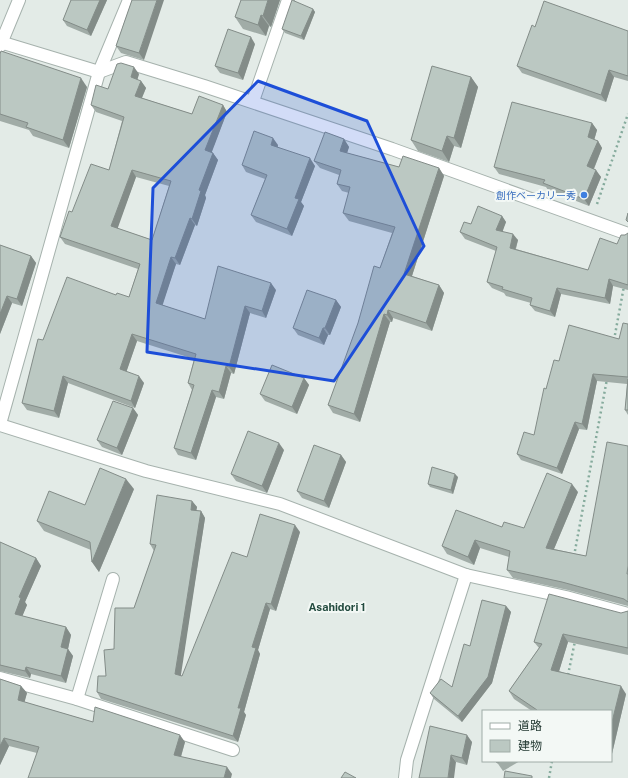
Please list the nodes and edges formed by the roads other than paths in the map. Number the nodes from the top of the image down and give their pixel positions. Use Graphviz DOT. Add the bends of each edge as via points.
graph roads {
  1 [pos="19,0"];
  2 [pos="129,0"];
  3 [pos="288,0"];
  4 [pos="1,43"];
  5 [pos="100,72"];
  6 [pos="253,102"];
  7 [pos="628,234"];
  8 [pos="0,425"];
  9 [pos="466,575"];
  10 [pos="113,579"];
  11 [pos="628,614"];
  12 [pos="0,678"];
  13 [pos="77,699"];
  14 [pos="233,750"];
  15 [pos="405,778"];
  1 -- 4 [label="street"];
  2 -- 5 [label="street"];
  3 -- 6 [label="street"];
  4 -- 5 [label="street"];
  5 -- 6 [label="street" via="126,62"];
  5 -- 8 [label="street"];
  6 -- 7 [label="street"];
  8 -- 9 [label="street" via="146,471 280,504"];
  9 -- 11 [label="street" via="566,597"];
  9 -- 15 [label="street" via="407,760"];
  10 -- 13 [label="street"];
  12 -- 13 [label="street"];
  13 -- 14 [label="street"];
}
